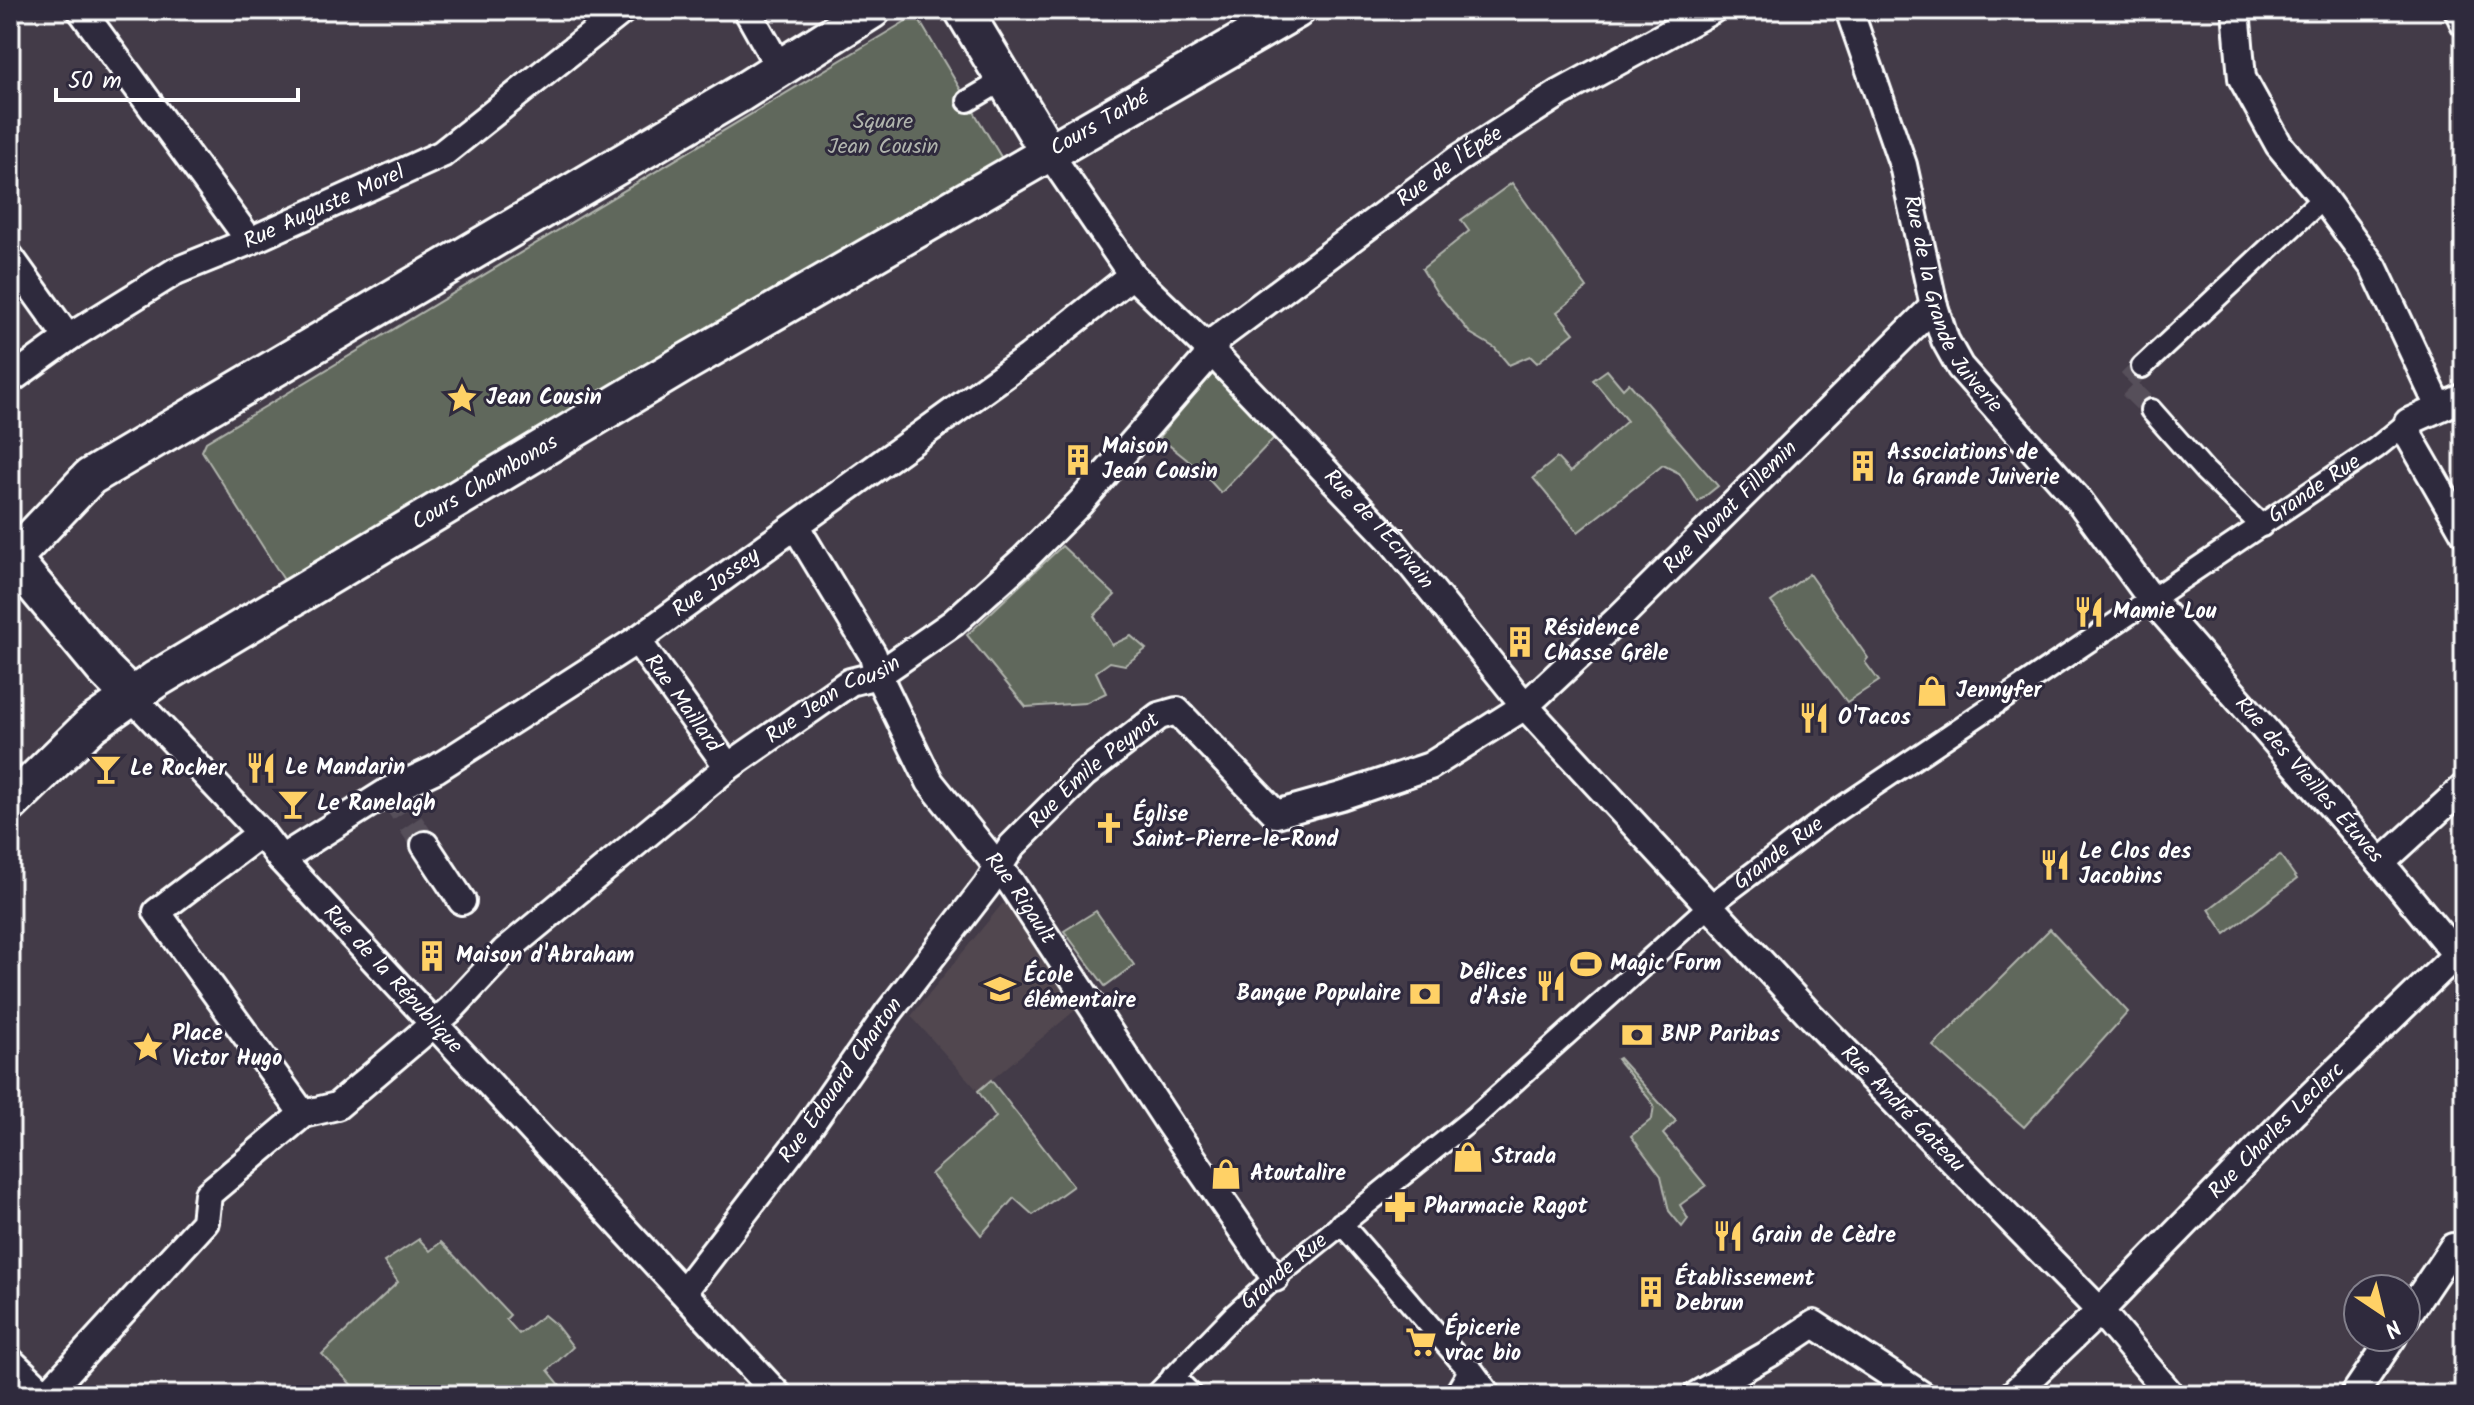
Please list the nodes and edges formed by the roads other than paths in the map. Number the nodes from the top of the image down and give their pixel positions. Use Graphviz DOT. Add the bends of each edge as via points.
graph roads {
  1 [pos="81,10"];
  2 [pos="623,10"];
  3 [pos="747,10"];
  4 [pos="872,10"];
  5 [pos="963,10"];
  6 [pos="1296,10"];
  7 [pos="1712,10"];
  8 [pos="1849,10"];
  9 [pos="2236,10"];
  10 [pos="2458,10"];
  11 [pos="2464,23"];
  12 [pos="779,67"];
  13 [pos="1005,79"];
  14 [pos="968,101"];
  15 [pos="1049,153"];
  16 [pos="2323,198"];
  17 [pos="250,241"];
  18 [pos="10,257"];
  19 [pos="1132,275"];
  20 [pos="1934,306"];
  21 [pos="68,338"];
  22 [pos="1212,352"];
  23 [pos="2142,367"];
  24 [pos="10,380"];
  25 [pos="2464,397"];
  26 [pos="2439,407"];
  27 [pos="2151,410"];
  28 [pos="2408,422"];
  29 [pos="2262,526"];
  30 [pos="796,527"];
  31 [pos="2464,532"];
  32 [pos="11,558"];
  33 [pos="2152,600"];
  34 [pos="637,640"];
  35 [pos="878,675"];
  36 [pos="131,696"];
  37 [pos="1525,706"];
  38 [pos="728,767"];
  39 [pos="2464,787"];
  40 [pos="10,804"];
  41 [pos="261,833"];
  42 [pos="425,845"];
  43 [pos="281,859"];
  44 [pos="2381,863"];
  45 [pos="998,867"];
  46 [pos="462,901"];
  47 [pos="1709,906"];
  48 [pos="2460,959"];
  49 [pos="433,1025"];
  50 [pos="303,1114"];
  51 [pos="1341,1223"];
  52 [pos="2453,1247"];
  53 [pos="1275,1278"];
  54 [pos="683,1292"];
  55 [pos="2422,1293"];
  56 [pos="2100,1311"];
  57 [pos="2382,1353"];
  58 [pos="10,1361"];
  59 [pos="1173,1376"];
  60 [pos="1464,1384"];
  61 [pos="57,1391"];
  62 [pos="1691,1393"];
  63 [pos="778,1395"];
  64 [pos="1156,1395"];
  65 [pos="1192,1395"];
  66 [pos="1487,1395"];
  67 [pos="1922,1395"];
  68 [pos="2012,1395"];
  69 [pos="2171,1395"];
  70 [pos="2354,1395"];
  1 -- 17 [label="street"];
  2 -- 17 [label="street, Rue Auguste Morel" via="442,154"];
  3 -- 12 [label="street"];
  4 -- 12 [label="main road"];
  5 -- 13 [label="main road, Cours Tarbé"];
  6 -- 15 [label="main road, Cours Tarbé"];
  7 -- 22 [label="street, Rue de l'Épée" via="1560,93 1458,159 1218,338"];
  8 -- 20 [label="street, Rue de la Grande Juiverie" via="1903,165"];
  9 -- 16 [label="street" via="2242,78 2279,145"];
  10 -- 11 [label="street"];
  12 -- 32 [label="main road" via="90,477"];
  13 -- 14 [label="street"];
  13 -- 15 [label="main road, Cours Tarbé"];
  15 -- 19 [label="street, Rue de l'Écrivain"];
  15 -- 36 [label="main road, Cours Chambonas" via="685,363"];
  16 -- 23 [label="street"];
  16 -- 26 [label="street" via="2374,268"];
  17 -- 21 [label="street, Rue Auguste Morel" via="176,271"];
  18 -- 21 [label="street"];
  19 -- 22 [label="street, Rue de l'Écrivain"];
  19 -- 30 [label="street, Rue Jossey"];
  20 -- 33 [label="street, Rue de la Grande Juiverie" via="1960,367 2080,502"];
  20 -- 37 [label="street, Rue Nonat Fillemin"];
  21 -- 24 [label="street, Rue Auguste Morel"];
  22 -- 35 [label="street, Rue Jean Cousin" via="1023,560 953,623"];
  22 -- 37 [label="street, Rue de l'Écrivain" via="1392,541"];
  25 -- 26 [label="street, Grande Rue"];
  26 -- 28 [label="street, Grande Rue"];
  27 -- 29 [label="street"];
  28 -- 29 [label="street, Grande Rue"];
  28 -- 31 [label="street" via="2410,438"];
  29 -- 33 [label="street, Grande Rue"];
  30 -- 34 [label="street, Rue Jossey"];
  30 -- 35 [label="street, Rue Rigault" via="873,655"];
  32 -- 36 [label="main road, Rue de la République"];
  33 -- 44 [label="street, Rue des Vieilles Étuves"];
  33 -- 47 [label="street, Grande Rue" via="1826,818"];
  34 -- 38 [label="street, Rue Maillard"];
  34 -- 43 [label="street, Rue Jossey" via="436,769 389,791"];
  35 -- 38 [label="street, Rue Jean Cousin" via="850,682"];
  35 -- 45 [label="street, Rue Rigault" via="930,782"];
  36 -- 40 [label="main road, Cours Chambonas" via="92,724"];
  36 -- 41 [label="street, Rue de la République"];
  37 -- 45 [label="street, Rue Émile Peynot" via="1430,766 1276,814 1177,711 1168,711 1084,774"];
  37 -- 47 [label="street, Rue de l'Écrivain"];
  38 -- 49 [label="street, Rue Jean Cousin" via="505,951"];
  39 -- 44 [label="street"];
  41 -- 43 [label="street, Rue de la République"];
  41 -- 50 [label="street" via="157,912"];
  42 -- 46 [label="street"];
  43 -- 49 [label="street, Rue de la République"];
  44 -- 48 [label="street, Rue des Vieilles Étuves"];
  45 -- 53 [label="street, Rue Rigault"];
  45 -- 54 [label="street, Rue Édouard Charton"];
  47 -- 51 [label="street, Grande Rue" via="1477,1115"];
  47 -- 56 [label="street, Rue André Gateau"];
  48 -- 56 [label="street, Rue Charles Leclerc" via="2292,1114"];
  49 -- 50 [label="street, Rue Jean Cousin" via="337,1106"];
  49 -- 54 [label="street, Rue de la République"];
  50 -- 61 [label="street" via="208,1194 205,1222"];
  51 -- 53 [label="street, Grande Rue"];
  51 -- 60 [label="street"];
  52 -- 55 [label="street"];
  53 -- 59 [label="street, Grande Rue"];
  54 -- 63 [label="street, Rue de la République"];
  56 -- 68 [label="street, Rue Charles Leclerc"];
  56 -- 69 [label="street, Rue André Gateau"];
  57 -- 70 [label="street"];
  58 -- 61 [label="street"];
  59 -- 64 [label="street, Grande Rue"];
  59 -- 65 [label="street"];
  60 -- 66 [label="street"];
  62 -- 67 [label="street" via="1814,1324"];
}
